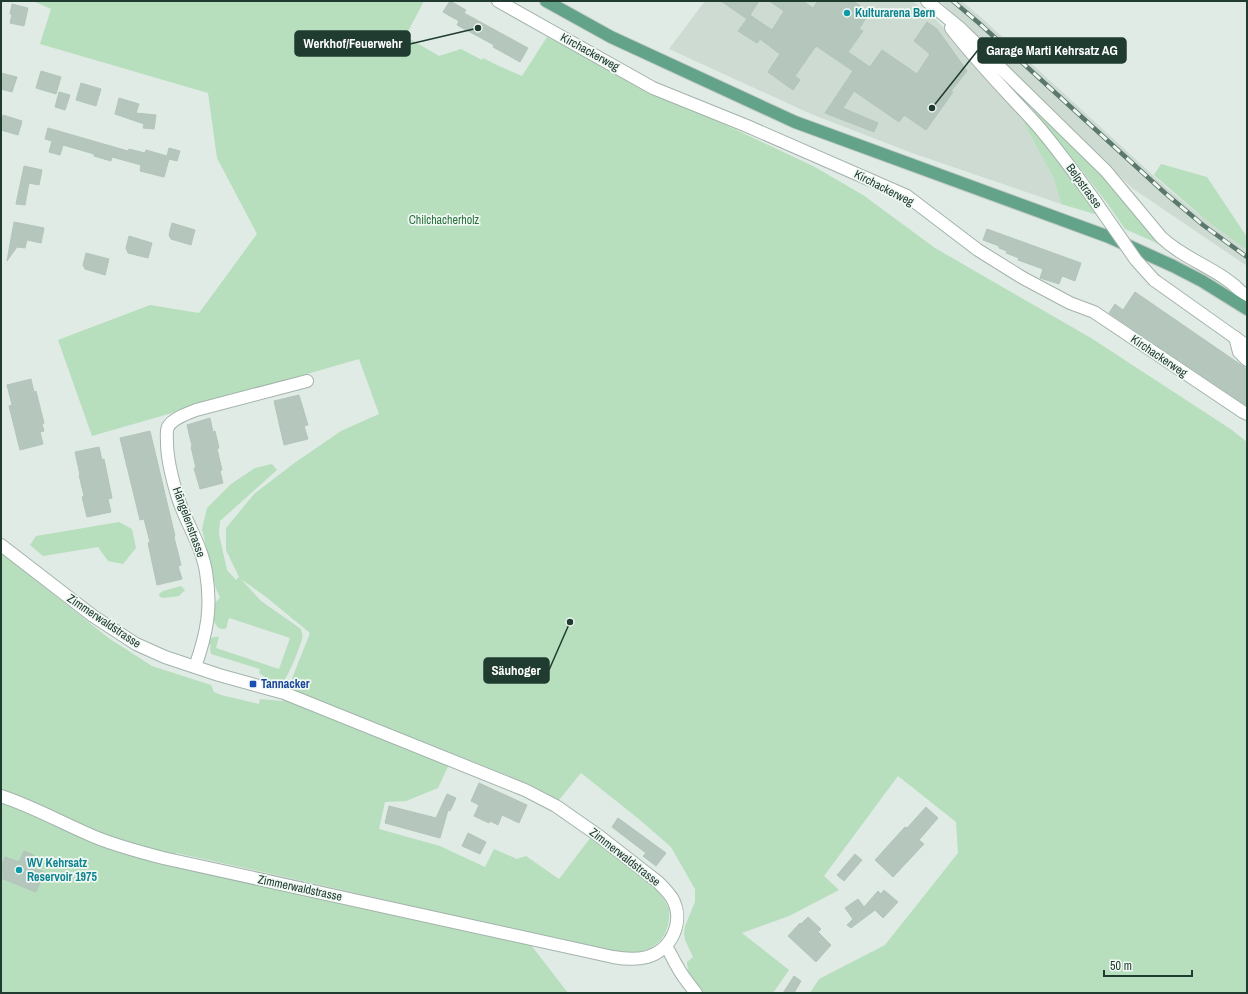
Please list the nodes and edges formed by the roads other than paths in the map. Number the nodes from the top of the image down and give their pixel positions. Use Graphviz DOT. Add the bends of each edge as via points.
graph roads {
  1 [pos="498,1"];
  2 [pos="546,1"];
  3 [pos="932,5"];
  4 [pos="1247,298"];
  5 [pos="1247,309"];
  6 [pos="1235,338"];
  7 [pos="1247,346"];
  8 [pos="1247,360"];
  9 [pos="307,381"];
  10 [pos="1247,414"];
  11 [pos="1,545"];
  12 [pos="196,667"];
  13 [pos="3,797"];
  14 [pos="666,947"];
  15 [pos="696,993"];
  1 -- 10 [label="street, Kirchackerweg" via="653,88 906,196 978,250 1023,278 1070,303 1094,312"];
  2 -- 5 [label="main road" via="611,37 795,122 1116,240 1202,281"];
  3 -- 4 [label="street, Belpstrasse" via="980,47 1106,171 1170,245 1225,278"];
  3 -- 6 [label="street, Belpstrasse, bridge" via="973,55 1037,125 1070,166 1136,260 1154,280"];
  6 -- 7 [label="street, Belpstrasse"];
  6 -- 8 [label="street" via="1239,352"];
  9 -- 12 [label="street, Hängelenstrasse" via="196,410 168,426 167,453 178,499 206,570 208,622"];
  11 -- 12 [label="street, Zimmerwaldstrasse" via="93,616 136,644 165,658"];
  12 -- 14 [label="street, Zimmerwaldstrasse" via="284,693 510,783 556,806 637,865 666,890 676,906 677,915 672,939"];
  13 -- 14 [label="street, Zimmerwaldstrasse" via="95,837 163,858 613,957 646,958"];
  14 -- 15 [label="street"];
}
